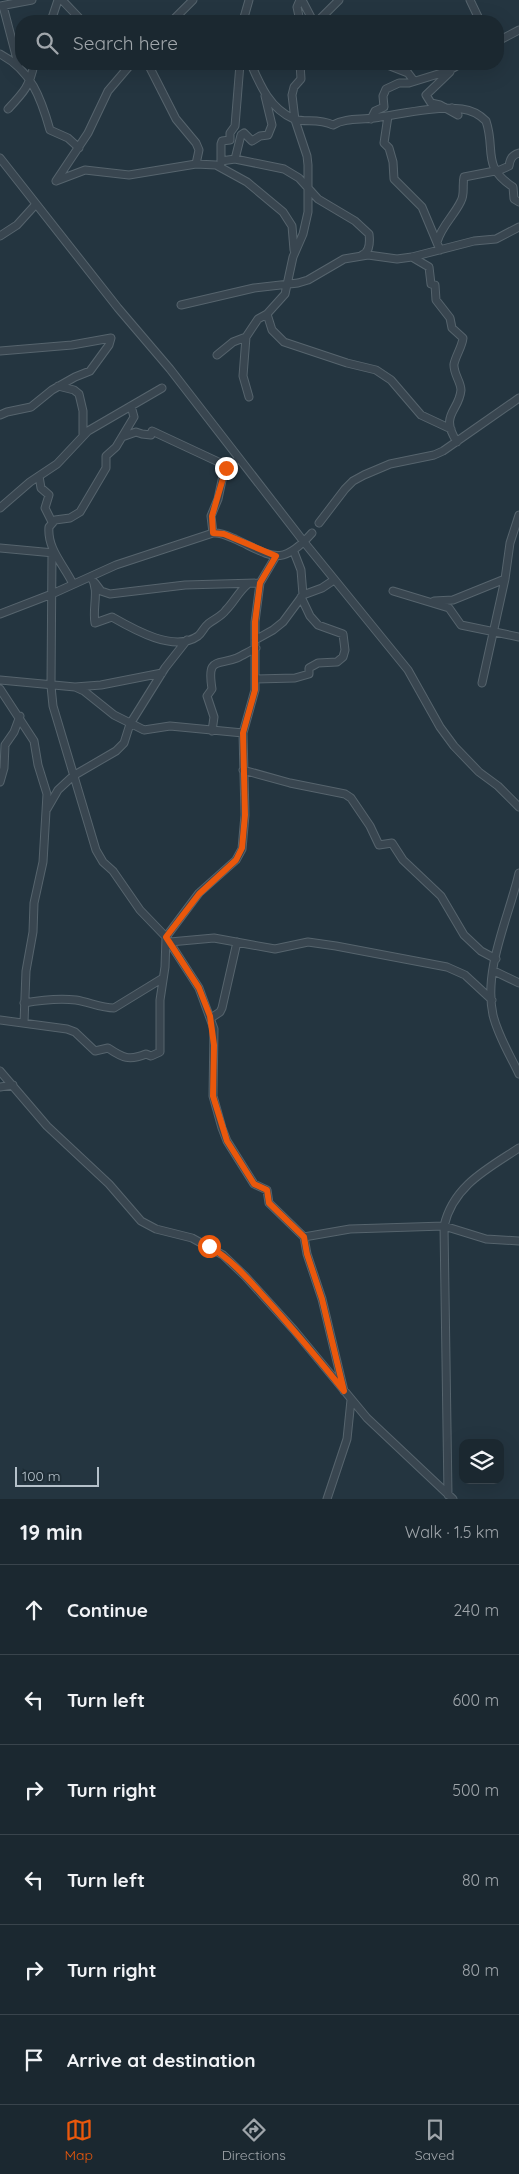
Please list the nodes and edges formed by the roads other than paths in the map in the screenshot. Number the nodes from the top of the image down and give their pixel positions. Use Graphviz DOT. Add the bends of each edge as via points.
graph roads {
  1 [pos="32,0"];
  2 [pos="58,0"];
  3 [pos="62,0"];
  4 [pos="193,0"];
  5 [pos="249,0"];
  6 [pos="301,0"];
  7 [pos="339,0"];
  8 [pos="470,0"];
  9 [pos="2,6"];
  10 [pos="53,15"];
  11 [pos="76,15"];
  12 [pos="178,15"];
  13 [pos="245,15"];
  14 [pos="299,15"];
  15 [pos="310,15"];
  16 [pos="324,15"];
  17 [pos="477,15"];
  18 [pos="519,30"];
  19 [pos="504,39"];
  20 [pos="15,50"];
  21 [pos="0,54"];
  22 [pos="15,64"];
  23 [pos="22,70"];
  24 [pos="33,70"];
  25 [pos="123,70"];
  26 [pos="151,70"];
  27 [pos="239,70"];
  28 [pos="254,70"];
  29 [pos="300,70"];
  30 [pos="400,70"];
  31 [pos="444,70"];
  32 [pos="452,70"];
  33 [pos="31,81"];
  34 [pos="414,81"];
  35 [pos="264,92"];
  36 [pos="8,109"];
  37 [pos="449,109"];
  38 [pos="388,116"];
  39 [pos="371,119"];
  40 [pos="295,120"];
  41 [pos="79,148"];
  42 [pos="519,153"];
  43 [pos="0,158"];
  44 [pos="235,158"];
  45 [pos="196,164"];
  46 [pos="221,164"];
  47 [pos="495,171"];
  48 [pos="309,189"];
  49 [pos="519,202"];
  50 [pos="36,204"];
  51 [pos="519,228"];
  52 [pos="0,236"];
  53 [pos="437,242"];
  54 [pos="440,250"];
  55 [pos="294,252"];
  56 [pos="360,256"];
  57 [pos="412,257"];
  58 [pos="287,285"];
  59 [pos="181,305"];
  60 [pos="267,314"];
  61 [pos="246,337"];
  62 [pos="0,351"];
  63 [pos="217,355"];
  64 [pos="58,386"];
  65 [pos="162,388"];
  66 [pos="249,397"];
  67 [pos="519,398"];
  68 [pos="131,406"];
  69 [pos="0,415"];
  70 [pos="451,429"];
  71 [pos="83,436"];
  72 [pos="122,437"];
  73 [pos="457,442"];
  74 [pos="238,458"];
  75 [pos="227,466"];
  76 [pos="39,476"];
  77 [pos="0,508"];
  78 [pos="519,515"];
  79 [pos="52,522"];
  80 [pos="319,523"];
  81 [pos="213,533"];
  82 [pos="312,534"];
  83 [pos="304,542"];
  84 [pos="0,548"];
  85 [pos="53,552"];
  86 [pos="294,552"];
  87 [pos="276,556"];
  88 [pos="505,579"];
  89 [pos="93,580"];
  90 [pos="334,580"];
  91 [pos="260,583"];
  92 [pos="73,584"];
  93 [pos="248,584"];
  94 [pos="393,591"];
  95 [pos="52,594"];
  96 [pos="302,596"];
  97 [pos="426,601"];
  98 [pos="0,614"];
  99 [pos="493,632"];
  100 [pos="519,637"];
  101 [pos="187,640"];
  102 [pos="255,640"];
  103 [pos="256,648"];
  104 [pos="162,673"];
  105 [pos="256,679"];
  106 [pos="0,680"];
  107 [pos="482,683"];
  108 [pos="51,686"];
  109 [pos="0,688"];
  110 [pos="75,688"];
  111 [pos="20,716"];
  112 [pos="130,724"];
  113 [pos="212,731"];
  114 [pos="243,733"];
  115 [pos="244,770"];
  116 [pos="73,776"];
  117 [pos="0,782"];
  118 [pos="519,808"];
  119 [pos="47,809"];
  120 [pos="519,873"];
  121 [pos="168,940"];
  122 [pos="237,942"];
  123 [pos="496,959"];
  124 [pos="494,971"];
  125 [pos="163,978"];
  126 [pos="519,983"];
  127 [pos="492,1000"];
  128 [pos="24,1003"];
  129 [pos="211,1018"];
  130 [pos="0,1020"];
  131 [pos="24,1023"];
  132 [pos="0,1071"];
  133 [pos="519,1074"];
  134 [pos="12,1085"];
  135 [pos="0,1087"];
  136 [pos="519,1148"];
  137 [pos="444,1226"];
  138 [pos="304,1237"];
  139 [pos="519,1241"];
  140 [pos="344,1391"];
  141 [pos="351,1400"];
  142 [pos="450,1497"];
  143 [pos="327,1499"];
  1 -- 9 [label="street"];
  2 -- 10 [label="street"];
  3 -- 11 [label="street"];
  4 -- 12 [label="street"];
  5 -- 13 [label="street"];
  6 -- 14 [label="street" via="297,7"];
  6 -- 15 [label="street"];
  7 -- 16 [label="street"];
  8 -- 17 [label="street"];
  9 -- 20 [label="street"];
  18 -- 19 [label="street"];
  21 -- 22 [label="street"];
  23 -- 33 [label="street"];
  24 -- 33 [label="street"];
  25 -- 41 [label="street" via="103,100"];
  26 -- 45 [label="street" via="176,119 196,143 199,150"];
  27 -- 46 [label="street" via="234,126 230,140 222,141"];
  28 -- 35 [label="street"];
  29 -- 40 [label="street" via="301,79 292,95"];
  30 -- 34 [label="street"];
  31 -- 34 [label="street"];
  32 -- 37 [label="street" via="426,94 431,103 458,115 449,105"];
  33 -- 36 [label="street"];
  33 -- 41 [label="street" via="40,96 50,130 68,138"];
  34 -- 39 [label="street" via="386,89 384,107 374,111"];
  35 -- 40 [label="street"];
  35 -- 44 [label="street" via="272,125 268,135 252,141 244,133 241,135"];
  37 -- 38 [label="street"];
  37 -- 47 [label="street" via="470,110 486,120"];
  38 -- 39 [label="street"];
  38 -- 53 [label="street" via="384,143 393,162 394,179 422,207"];
  39 -- 40 [label="street" via="340,121 333,125 322,121"];
  40 -- 48 [label="street" via="307,156"];
  41 -- 45 [label="street" via="56,182 85,170 129,175"];
  42 -- 47 [label="street" via="514,154 509,166"];
  43 -- 50 [label="street"];
  44 -- 46 [label="street"];
  44 -- 48 [label="street" via="284,169"];
  45 -- 46 [label="street"];
  46 -- 55 [label="street" via="283,212 292,226"];
  47 -- 49 [label="street" via="513,187 514,199"];
  47 -- 53 [label="street" via="464,177 462,201 442,227"];
  48 -- 55 [label="street" via="306,223"];
  48 -- 56 [label="street" via="318,199 355,221 369,234 369,249"];
  50 -- 52 [label="street" via="17,225"];
  50 -- 74 [label="street"];
  51 -- 54 [label="street" via="496,238"];
  53 -- 54 [label="street"];
  54 -- 57 [label="street"];
  55 -- 58 [label="street"];
  56 -- 57 [label="street"];
  56 -- 58 [label="street" via="340,261 308,280"];
  57 -- 70 [label="street" via="429,267 436,300 450,318 452,328 463,338 454,364 461,388 449,424"];
  58 -- 59 [label="street" via="254,288"];
  58 -- 60 [label="street" via="285,294"];
  60 -- 61 [label="street" via="258,319"];
  60 -- 70 [label="street" via="272,330 284,342 376,370 391,380 421,415"];
  61 -- 63 [label="street" via="233,342"];
  61 -- 66 [label="street" via="244,376"];
  62 -- 64 [label="street" via="111,338 92,369"];
  64 -- 69 [label="street" via="32,408"];
  64 -- 71 [label="street" via="79,394"];
  65 -- 68 [label="street"];
  67 -- 73 [label="street"];
  68 -- 71 [label="street"];
  68 -- 72 [label="street" via="134,417"];
  70 -- 73 [label="street"];
  71 -- 76 [label="street" via="64,458"];
  72 -- 75 [label="street" via="136,432 151,434 152,431"];
  72 -- 79 [label="street" via="106,456 106,468 80,512"];
  73 -- 80 [label="street" via="434,455 380,467 358,478"];
  74 -- 75 [label="street"];
  74 -- 83 [label="street"];
  75 -- 81 [label="street" via="212,516"];
  76 -- 77 [label="street"];
  76 -- 79 [label="street" via="41,488 49,496 46,508"];
  78 -- 88 [label="street" via="510,543"];
  79 -- 85 [label="street" via="48,535"];
  81 -- 87 [label="street" via="224,534"];
  81 -- 89 [label="street" via="116,565"];
  82 -- 83 [label="street"];
  83 -- 86 [label="street"];
  83 -- 90 [label="street"];
  84 -- 85 [label="street"];
  85 -- 92 [label="street"];
  85 -- 95 [label="street"];
  86 -- 87 [label="street"];
  86 -- 96 [label="street" via="301,570"];
  87 -- 91 [label="street"];
  88 -- 97 [label="street" via="453,600"];
  88 -- 99 [label="street"];
  89 -- 92 [label="street"];
  89 -- 93 [label="street" via="101,591 110,594 185,585"];
  89 -- 101 [label="street" via="95,623 112,617 126,627 163,640"];
  90 -- 96 [label="street"];
  90 -- 118 [label="street" via="408,670 454,746"];
  91 -- 93 [label="street"];
  91 -- 102 [label="street"];
  92 -- 95 [label="street"];
  93 -- 101 [label="street" via="220,617 207,625 199,636"];
  94 -- 97 [label="street"];
  95 -- 98 [label="street"];
  95 -- 108 [label="street"];
  96 -- 102 [label="street" via="283,622"];
  96 -- 105 [label="street" via="310,616 318,625 343,634 344,657 337,662 318,663 308,668 309,674 299,678"];
  97 -- 99 [label="street" via="449,608 461,625"];
  99 -- 100 [label="street"];
  99 -- 107 [label="street"];
  101 -- 104 [label="street"];
  102 -- 103 [label="street"];
  103 -- 105 [label="street"];
  103 -- 113 [label="street" via="238,658 218,661 213,665 212,688 207,696 214,716"];
  104 -- 110 [label="street"];
  104 -- 112 [label="street"];
  105 -- 114 [label="street"];
  106 -- 108 [label="street"];
  108 -- 110 [label="street"];
  108 -- 116 [label="street" via="57,722"];
  109 -- 111 [label="street"];
  110 -- 112 [label="street"];
  111 -- 117 [label="street" via="5,745"];
  111 -- 119 [label="street" via="34,741 47,792"];
  112 -- 113 [label="street" via="144,730 170,726"];
  112 -- 116 [label="street" via="124,743 116,751"];
  113 -- 114 [label="street"];
  114 -- 115 [label="street"];
  115 -- 121 [label="street" via="245,835 240,856 199,894"];
  115 -- 123 [label="street" via="340,792 351,798 379,845 392,843 404,860 441,896 464,935 481,951"];
  116 -- 119 [label="street" via="58,790"];
  116 -- 121 [label="street" via="99,856 140,910"];
  119 -- 128 [label="street" via="44,862 34,903"];
  120 -- 123 [label="street"];
  121 -- 122 [label="street" via="201,938"];
  121 -- 125 [label="street"];
  121 -- 129 [label="street" via="199,988"];
  122 -- 127 [label="street" via="275,949 298,943 323,943 440,965 465,975"];
  122 -- 129 [label="street" via="222,1008"];
  123 -- 124 [label="street"];
  124 -- 126 [label="street"];
  124 -- 127 [label="street"];
  125 -- 128 [label="street" via="114,1008 59,999"];
  125 -- 131 [label="street" via="160,1052 151,1056 122,1058 108,1048 95,1051 75,1032"];
  127 -- 133 [label="street" via="498,1031"];
  128 -- 131 [label="street"];
  129 -- 138 [label="street" via="213,1096 227,1141 254,1184 267,1190 269,1203"];
  130 -- 131 [label="street"];
  132 -- 134 [label="street"];
  134 -- 135 [label="street"];
  134 -- 140 [label="street" via="47,1126 109,1184 141,1221 156,1229 192,1238 223,1254"];
  136 -- 137 [label="street" via="477,1174 453,1201"];
  137 -- 138 [label="street" via="350,1229"];
  137 -- 139 [label="street" via="486,1239"];
  137 -- 142 [label="street"];
  138 -- 140 [label="street"];
  140 -- 141 [label="street"];
  141 -- 142 [label="street"];
  141 -- 143 [label="street" via="347,1438"];
}
